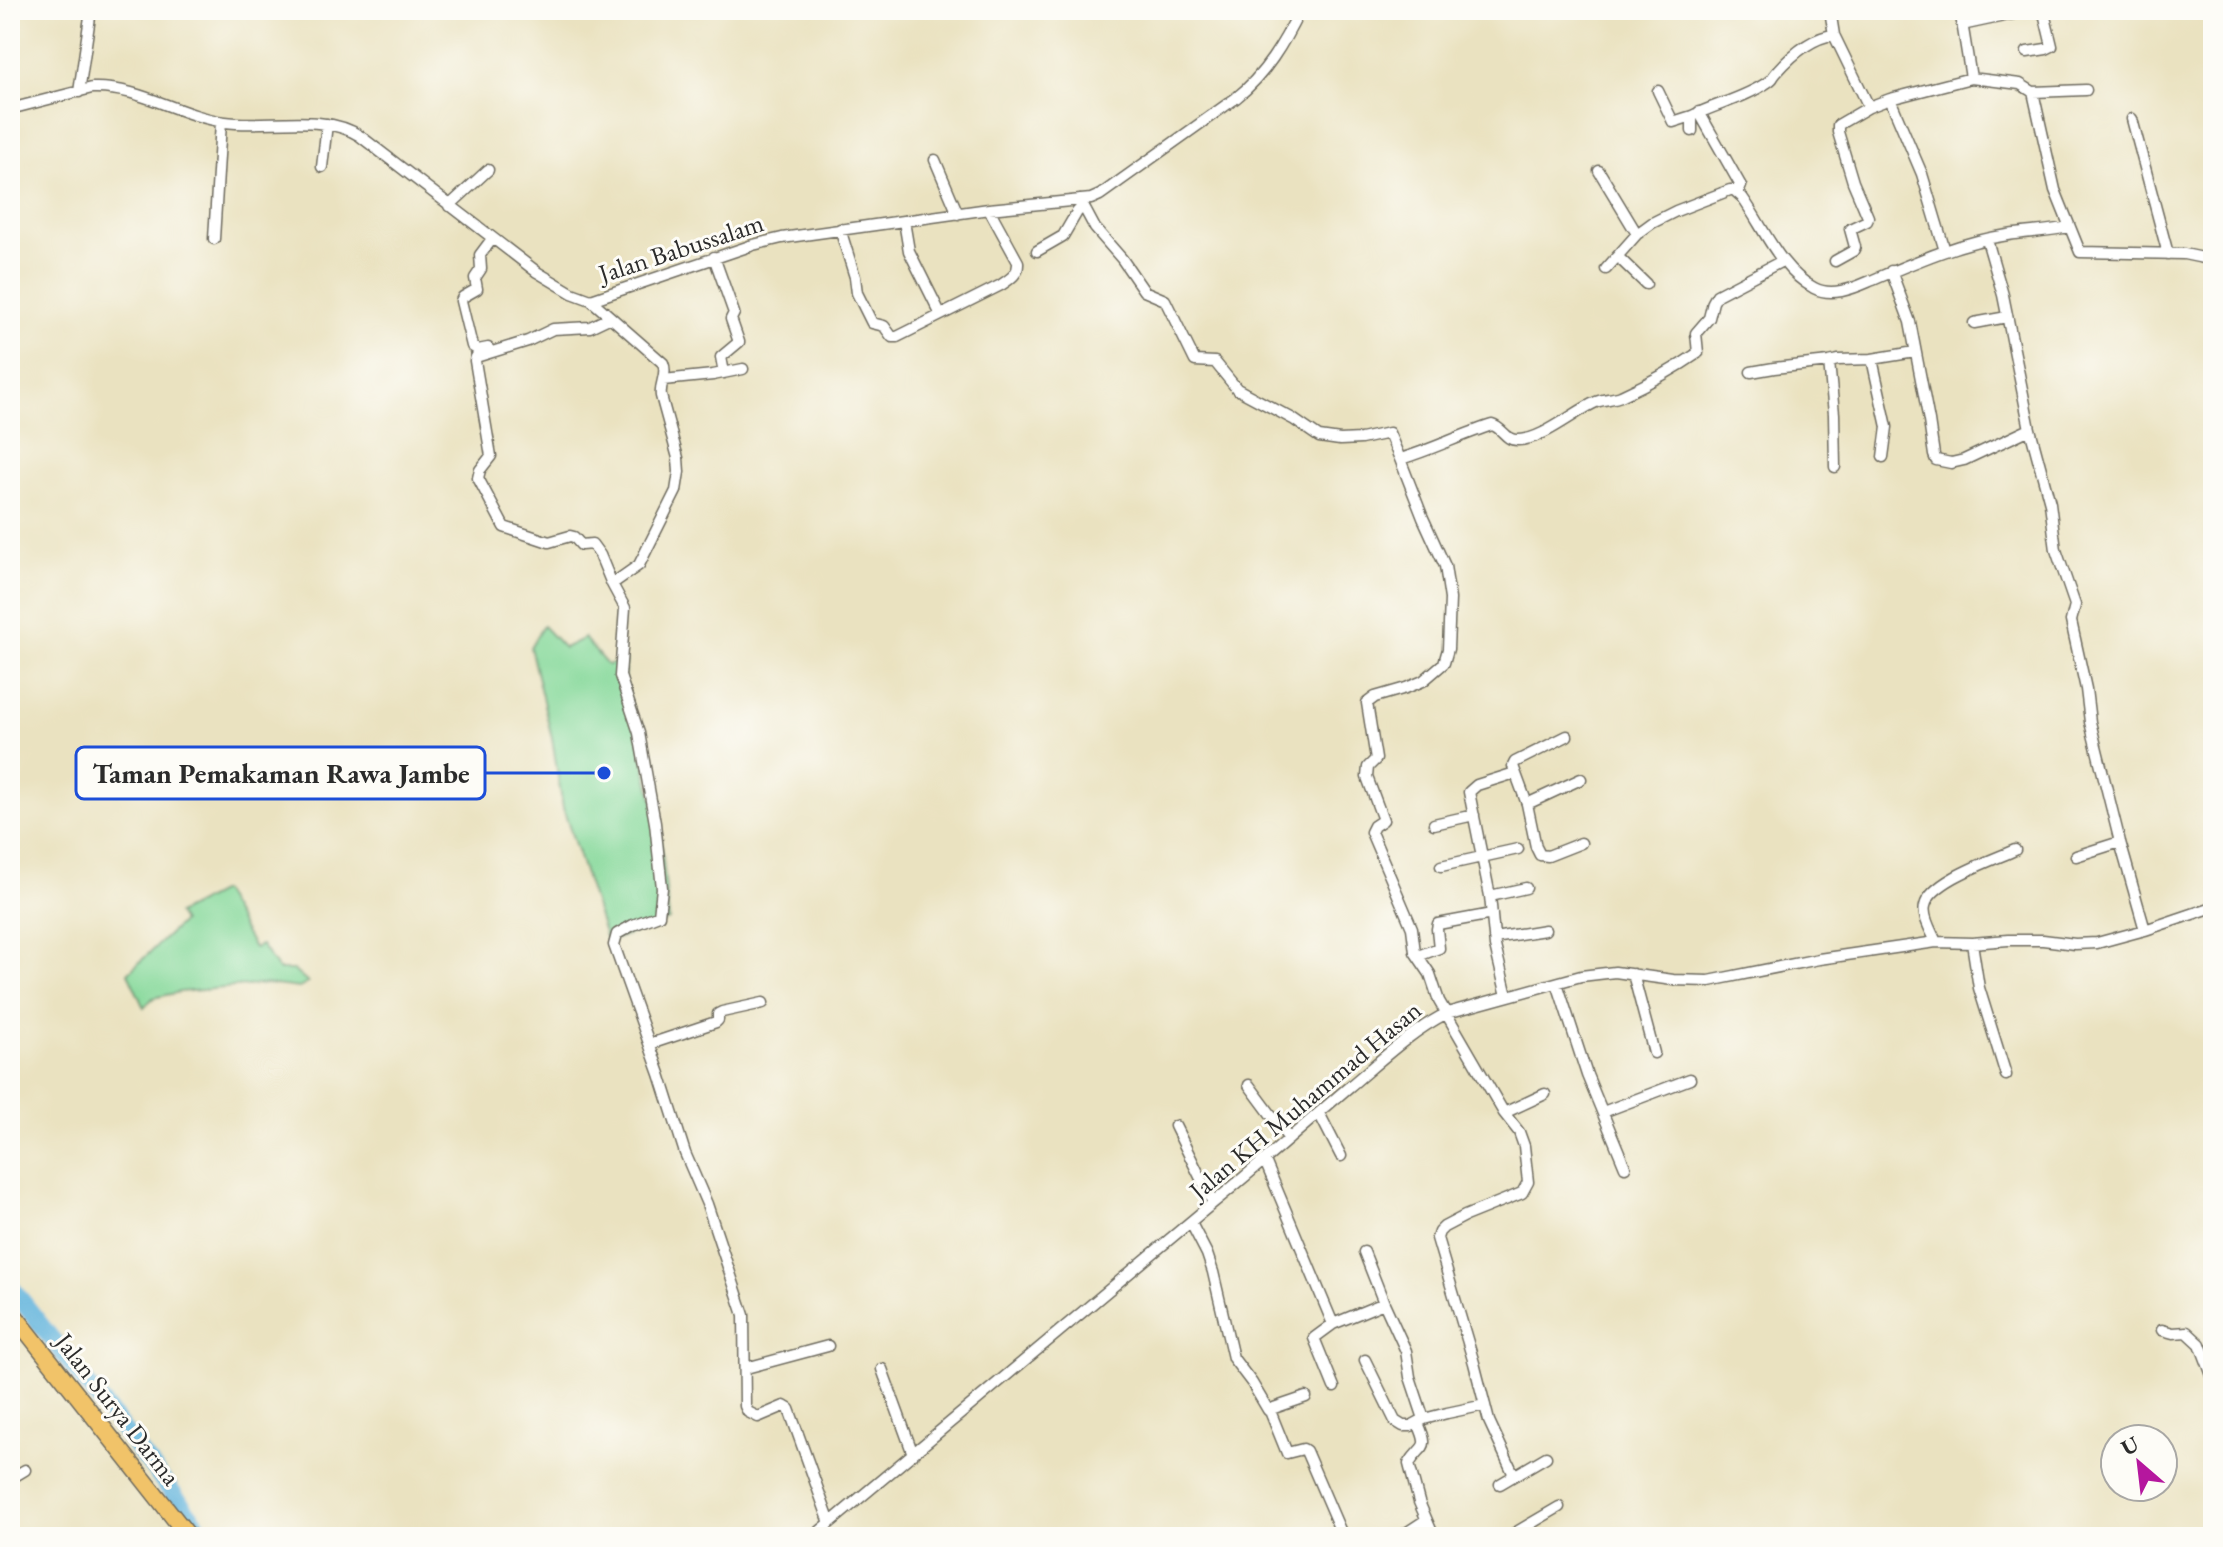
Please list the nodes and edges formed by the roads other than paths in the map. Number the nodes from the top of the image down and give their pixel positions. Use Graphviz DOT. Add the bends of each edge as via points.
graph roads {
  1 [pos="91,10"];
  2 [pos="1300,10"];
  3 [pos="1830,10"];
  4 [pos="1960,10"];
  5 [pos="2032,10"];
  6 [pos="2040,10"];
  7 [pos="1962,25"];
  8 [pos="1834,35"];
  9 [pos="2027,52"];
  10 [pos="1971,78"];
  11 [pos="2086,90"];
  12 [pos="1658,91"];
  13 [pos="79,92"];
  14 [pos="2033,92"];
  15 [pos="1890,99"];
  16 [pos="1869,107"];
  17 [pos="10,109"];
  18 [pos="1696,114"];
  19 [pos="2132,119"];
  20 [pos="221,122"];
  21 [pos="327,124"];
  22 [pos="1692,131"];
  23 [pos="935,160"];
  24 [pos="322,167"];
  25 [pos="488,170"];
  26 [pos="1599,171"];
  27 [pos="1738,193"];
  28 [pos="1082,203"];
  29 [pos="449,206"];
  30 [pos="989,209"];
  31 [pos="958,214"];
  32 [pos="904,221"];
  33 [pos="2069,227"];
  34 [pos="840,229"];
  35 [pos="1637,234"];
  36 [pos="214,239"];
  37 [pos="492,239"];
  38 [pos="1987,240"];
  39 [pos="1037,251"];
  40 [pos="1945,251"];
  41 [pos="2168,254"];
  42 [pos="714,257"];
  43 [pos="1618,257"];
  44 [pos="2213,260"];
  45 [pos="1782,261"];
  46 [pos="1835,261"];
  47 [pos="1606,269"];
  48 [pos="1891,271"];
  49 [pos="1646,284"];
  50 [pos="591,300"];
  51 [pos="941,315"];
  52 [pos="2007,317"];
  53 [pos="609,318"];
  54 [pos="1974,323"];
  55 [pos="509,341"];
  56 [pos="1915,352"];
  57 [pos="1872,359"];
  58 [pos="1829,362"];
  59 [pos="743,369"];
  60 [pos="1751,372"];
  61 [pos="724,373"];
  62 [pos="663,380"];
  63 [pos="2030,429"];
  64 [pos="1883,457"];
  65 [pos="1400,459"];
  66 [pos="1835,467"];
  67 [pos="612,584"];
  68 [pos="1567,736"];
  69 [pos="1515,773"];
  70 [pos="1581,779"];
  71 [pos="1527,804"];
  72 [pos="1474,815"];
  73 [pos="1434,824"];
  74 [pos="2120,842"];
  75 [pos="1581,843"];
  76 [pos="1518,849"];
  77 [pos="2015,850"];
  78 [pos="2076,856"];
  79 [pos="1482,858"];
  80 [pos="1441,866"];
  81 [pos="1526,888"];
  82 [pos="1490,896"];
  83 [pos="2213,907"];
  84 [pos="1492,914"];
  85 [pos="1545,930"];
  86 [pos="2145,930"];
  87 [pos="1494,938"];
  88 [pos="1936,942"];
  89 [pos="1972,943"];
  90 [pos="1418,956"];
  91 [pos="1633,974"];
  92 [pos="1557,983"];
  93 [pos="1507,996"];
  94 [pos="763,1003"];
  95 [pos="1447,1013"];
  96 [pos="650,1044"];
  97 [pos="1654,1053"];
  98 [pos="2006,1075"];
  99 [pos="1690,1079"];
  100 [pos="1249,1085"];
  101 [pos="1545,1094"];
  102 [pos="1603,1112"];
  103 [pos="1319,1113"];
  104 [pos="1504,1113"];
  105 [pos="1175,1126"];
  106 [pos="1289,1139"];
  107 [pos="1341,1156"];
  108 [pos="1265,1161"];
  109 [pos="1625,1167"];
  110 [pos="1213,1203"];
  111 [pos="1191,1223"];
  112 [pos="1364,1252"];
  113 [pos="1384,1303"];
  114 [pos="10,1310"];
  115 [pos="1333,1324"];
  116 [pos="2162,1330"];
  117 [pos="828,1346"];
  118 [pos="1365,1360"];
  119 [pos="746,1368"];
  120 [pos="882,1369"];
  121 [pos="2213,1378"];
  122 [pos="1334,1387"];
  123 [pos="1306,1397"];
  124 [pos="1485,1405"];
  125 [pos="1270,1411"];
  126 [pos="1421,1421"];
  127 [pos="913,1454"];
  128 [pos="1546,1457"];
  129 [pos="25,1470"];
  130 [pos="1514,1475"];
  131 [pos="10,1479"];
  132 [pos="1500,1484"];
  133 [pos="1559,1507"];
  134 [pos="1426,1520"];
  135 [pos="830,1523"];
  136 [pos="189,1537"];
  137 [pos="813,1537"];
  138 [pos="1343,1537"];
  139 [pos="1400,1537"];
  140 [pos="1434,1537"];
  141 [pos="1508,1537"];
  1 -- 13 [label="street"];
  2 -- 28 [label="street, Jalan Babussalam" via="1282,44 1245,91 1108,191"];
  3 -- 8 [label="street"];
  4 -- 7 [label="street"];
  5 -- 7 [label="street"];
  6 -- 9 [label="street" via="2052,46"];
  7 -- 10 [label="street"];
  8 -- 16 [label="street"];
  8 -- 18 [label="street" via="1799,52 1771,81"];
  10 -- 14 [label="street" via="2020,84"];
  10 -- 15 [label="street"];
  11 -- 14 [label="street"];
  12 -- 18 [label="street" via="1673,122"];
  13 -- 17 [label="street, Jalan Babussalam"];
  13 -- 20 [label="street, Jalan Babussalam" via="128,92"];
  14 -- 33 [label="street" via="2050,172"];
  15 -- 16 [label="street"];
  15 -- 40 [label="street" via="1922,174"];
  16 -- 46 [label="street" via="1838,125 1868,217 1850,229 1853,251"];
  18 -- 22 [label="street"];
  18 -- 27 [label="street" via="1741,186"];
  19 -- 41 [label="street"];
  20 -- 21 [label="street, Jalan Babussalam"];
  20 -- 36 [label="street"];
  21 -- 24 [label="street"];
  21 -- 29 [label="street, Jalan Babussalam" via="353,132"];
  23 -- 31 [label="street"];
  25 -- 29 [label="street"];
  26 -- 35 [label="street"];
  27 -- 35 [label="street" via="1725,192 1676,211"];
  27 -- 45 [label="street"];
  28 -- 30 [label="street, Jalan Babussalam"];
  28 -- 39 [label="street" via="1063,236"];
  28 -- 65 [label="street" via="1098,233 1144,291 1165,300 1195,361 1215,362 1237,389 1319,437 1361,439 1389,433"];
  29 -- 37 [label="street, Jalan Babussalam"];
  30 -- 31 [label="street, Jalan Babussalam"];
  30 -- 51 [label="street" via="1018,270 1011,279"];
  31 -- 32 [label="street, Jalan Babussalam"];
  32 -- 34 [label="street, Jalan Babussalam"];
  32 -- 51 [label="street" via="909,251"];
  33 -- 38 [label="street"];
  33 -- 41 [label="street" via="2082,253"];
  34 -- 42 [label="street, Jalan Babussalam"];
  34 -- 51 [label="street" via="857,293 873,325 884,326 897,337"];
  35 -- 43 [label="street"];
  37 -- 50 [label="street, Jalan Babussalam" via="550,280"];
  37 -- 55 [label="street" via="480,255 477,289 462,298 462,306 476,349"];
  38 -- 40 [label="street"];
  38 -- 52 [label="street"];
  40 -- 48 [label="street"];
  41 -- 44 [label="street"];
  42 -- 50 [label="street, Jalan Babussalam"];
  42 -- 61 [label="street" via="739,342 721,357"];
  43 -- 47 [label="street"];
  43 -- 49 [label="street"];
  45 -- 48 [label="street" via="1817,289 1833,292"];
  45 -- 65 [label="street" via="1717,295 1709,318 1696,333 1698,353 1631,390 1525,440 1508,438 1492,425"];
  48 -- 56 [label="street"];
  50 -- 53 [label="street"];
  52 -- 54 [label="street"];
  52 -- 63 [label="street"];
  53 -- 62 [label="street" via="663,363"];
  53 -- 67 [label="street" via="590,327 553,329 482,354 475,363 491,456 478,478 502,525 549,542 570,536 581,545 592,544"];
  56 -- 57 [label="street"];
  56 -- 63 [label="street" via="1936,460 1964,460"];
  57 -- 58 [label="street"];
  57 -- 64 [label="street" via="1887,427"];
  58 -- 60 [label="street"];
  58 -- 66 [label="street"];
  59 -- 61 [label="street"];
  61 -- 62 [label="street"];
  62 -- 67 [label="street" via="661,396 678,458 676,491 639,565"];
  63 -- 74 [label="street" via="2050,503 2056,550 2075,605 2071,621 2090,722"];
  65 -- 90 [label="street" via="1445,566 1450,599 1444,663 1423,681 1371,699 1366,707 1376,759 1367,777 1383,820 1371,835 1407,916"];
  67 -- 96 [label="street" via="625,608 620,676 639,733 662,888 659,915 624,929 614,945"];
  68 -- 69 [label="street" via="1515,762"];
  69 -- 71 [label="street"];
  69 -- 72 [label="street" via="1471,788"];
  70 -- 71 [label="street"];
  71 -- 75 [label="street" via="1540,855"];
  72 -- 73 [label="street"];
  72 -- 79 [label="street"];
  74 -- 78 [label="street"];
  74 -- 86 [label="street"];
  76 -- 79 [label="street"];
  77 -- 88 [label="street" via="1953,878 1930,897 1924,911"];
  79 -- 80 [label="street"];
  79 -- 82 [label="street"];
  81 -- 82 [label="street"];
  82 -- 84 [label="street"];
  83 -- 86 [label="street, Jalan KH Muhammad Hasan"];
  84 -- 87 [label="street"];
  84 -- 90 [label="street" via="1438,924 1439,948"];
  85 -- 87 [label="street"];
  86 -- 89 [label="street, Jalan KH Muhammad Hasan" via="2086,944"];
  87 -- 93 [label="street"];
  88 -- 89 [label="street, Jalan KH Muhammad Hasan"];
  88 -- 91 [label="street, Jalan KH Muhammad Hasan" via="1709,981"];
  89 -- 98 [label="street" via="1979,988"];
  90 -- 95 [label="street"];
  91 -- 92 [label="street, Jalan KH Muhammad Hasan" via="1603,973"];
  91 -- 97 [label="street"];
  92 -- 93 [label="street, Jalan KH Muhammad Hasan"];
  92 -- 102 [label="street"];
  93 -- 95 [label="street, Jalan KH Muhammad Hasan"];
  94 -- 96 [label="street" via="722,1012 717,1021"];
  95 -- 103 [label="street, Jalan KH Muhammad Hasan" via="1395,1047"];
  95 -- 104 [label="street"];
  96 -- 119 [label="street" via="744,1315"];
  99 -- 102 [label="street"];
  100 -- 106 [label="street"];
  101 -- 104 [label="street"];
  102 -- 109 [label="street"];
  103 -- 106 [label="street, Jalan KH Muhammad Hasan"];
  103 -- 107 [label="street"];
  104 -- 124 [label="street" via="1521,1136 1527,1187 1444,1227 1437,1238"];
  105 -- 110 [label="street"];
  106 -- 108 [label="street, Jalan KH Muhammad Hasan"];
  108 -- 110 [label="street, Jalan KH Muhammad Hasan"];
  108 -- 115 [label="street"];
  110 -- 111 [label="street, Jalan KH Muhammad Hasan"];
  111 -- 125 [label="street" via="1213,1272 1234,1361"];
  111 -- 127 [label="street, Jalan KH Muhammad Hasan"];
  112 -- 113 [label="street"];
  113 -- 115 [label="street"];
  113 -- 126 [label="street" via="1406,1351"];
  114 -- 136 [label="main road, Jalan Surya Darma"];
  115 -- 122 [label="street" via="1314,1338"];
  116 -- 121 [label="street" via="2187,1332 2196,1339"];
  117 -- 119 [label="street"];
  118 -- 126 [label="street" via="1395,1421 1411,1426"];
  119 -- 135 [label="street" via="748,1412 758,1417 784,1406 789,1409"];
  120 -- 127 [label="street"];
  123 -- 125 [label="street"];
  124 -- 126 [label="street"];
  124 -- 130 [label="street"];
  125 -- 138 [label="street" via="1287,1453 1306,1451"];
  126 -- 134 [label="street" via="1424,1448 1409,1464"];
  127 -- 135 [label="street, Jalan KH Muhammad Hasan"];
  128 -- 130 [label="street"];
  129 -- 131 [label="street"];
  130 -- 132 [label="street"];
  133 -- 141 [label="street"];
  134 -- 139 [label="street"];
  134 -- 140 [label="street"];
  135 -- 137 [label="street, Jalan KH Muhammad Hasan"];
}
